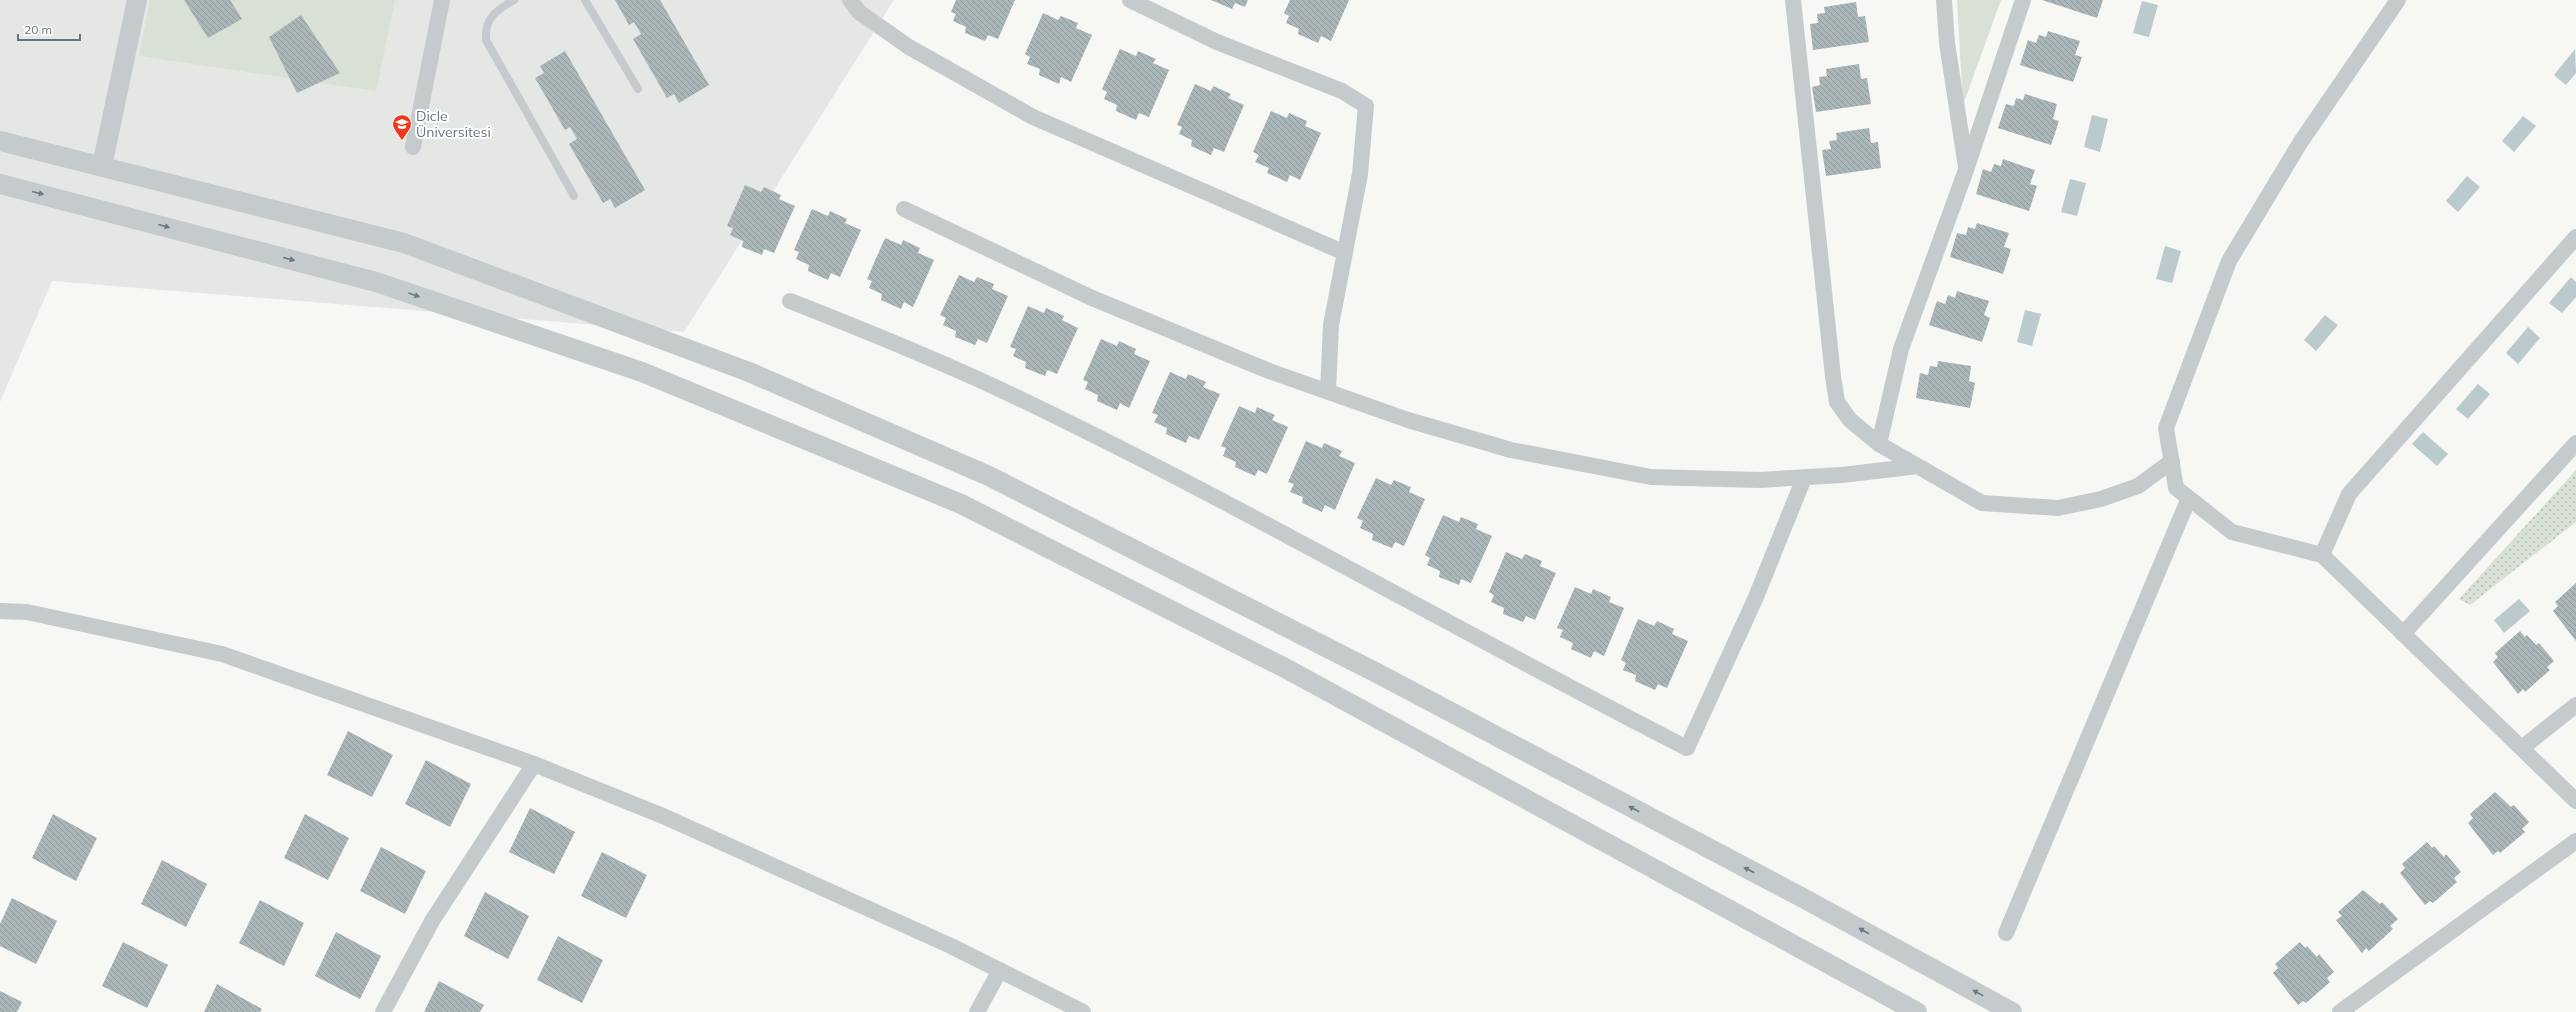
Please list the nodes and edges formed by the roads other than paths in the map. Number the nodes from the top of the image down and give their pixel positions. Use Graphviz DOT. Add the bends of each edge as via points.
graph roads {
  1 [pos="137,0"];
  2 [pos="442,0"];
  3 [pos="514,0"];
  4 [pos="585,0"];
  5 [pos="850,0"];
  6 [pos="1130,0"];
  7 [pos="1793,0"];
  8 [pos="1944,0"];
  9 [pos="2023,0"];
  10 [pos="2398,0"];
  11 [pos="638,89"];
  12 [pos="0,141"];
  13 [pos="413,147"];
  14 [pos="102,166"];
  15 [pos="1966,170"];
  16 [pos="0,184"];
  17 [pos="574,196"];
  18 [pos="904,208"];
  19 [pos="2576,237"];
  20 [pos="1343,252"];
  21 [pos="790,301"];
  22 [pos="1328,392"];
  23 [pos="2576,443"];
  24 [pos="1879,444"];
  25 [pos="2172,461"];
  26 [pos="1918,466"];
  27 [pos="1804,478"];
  28 [pos="2189,498"];
  29 [pos="2322,555"];
  30 [pos="0,611"];
  31 [pos="2403,634"];
  32 [pos="2576,705"];
  33 [pos="2523,747"];
  34 [pos="534,764"];
  35 [pos="2576,801"];
  36 [pos="2576,841"];
  37 [pos="2006,933"];
  38 [pos="1000,970"];
  39 [pos="383,1012"];
  40 [pos="978,1012"];
  41 [pos="1083,1012"];
  42 [pos="1917,1012"];
  43 [pos="2012,1012"];
  44 [pos="2340,1012"];
  1 -- 14 [label="street"];
  2 -- 13 [label="street"];
  3 -- 17 [label="lane" via="492,15 485,31 486,40"];
  4 -- 11 [label="lane"];
  5 -- 20 [label="street" via="859,12 909,47 1033,117"];
  6 -- 20 [label="street" via="1217,42 1342,91 1366,106 1360,174"];
  7 -- 24 [label="street" via="1837,402 1850,420"];
  8 -- 15 [label="street" via="1947,42"];
  9 -- 15 [label="street"];
  10 -- 25 [label="street" via="2300,143 2229,261 2166,428"];
  12 -- 14 [label="street"];
  43 -- 14 [label="street, one-way" via="1803,898 1375,672 989,476 749,372 404,243"];
  15 -- 24 [label="street" via="1901,349"];
  16 -- 42 [label="street, one-way" via="376,282 642,372 961,504 1285,668"];
  18 -- 22 [label="street" via="1092,298 1269,371"];
  19 -- 29 [label="street" via="2349,494"];
  20 -- 22 [label="street" via="1331,325"];
  21 -- 27 [label="street" via="993,386 1128,452 1577,692 1688,748 1756,597"];
  22 -- 27 [label="street" via="1408,420 1511,450 1652,477 1759,480"];
  23 -- 31 [label="street"];
  24 -- 26 [label="street"];
  25 -- 26 [label="street" via="2138,486 2101,499 2058,508 1982,503"];
  25 -- 28 [label="street" via="2176,488"];
  26 -- 27 [label="street"];
  28 -- 29 [label="street" via="2232,532"];
  28 -- 37 [label="street"];
  29 -- 31 [label="street"];
  30 -- 34 [label="street" via="27,612 222,654"];
  31 -- 33 [label="street"];
  32 -- 33 [label="street"];
  33 -- 35 [label="street"];
  34 -- 38 [label="street" via="664,816"];
  34 -- 39 [label="street" via="432,921"];
  36 -- 44 [label="street"];
  38 -- 40 [label="street"];
  38 -- 41 [label="street"];
}
